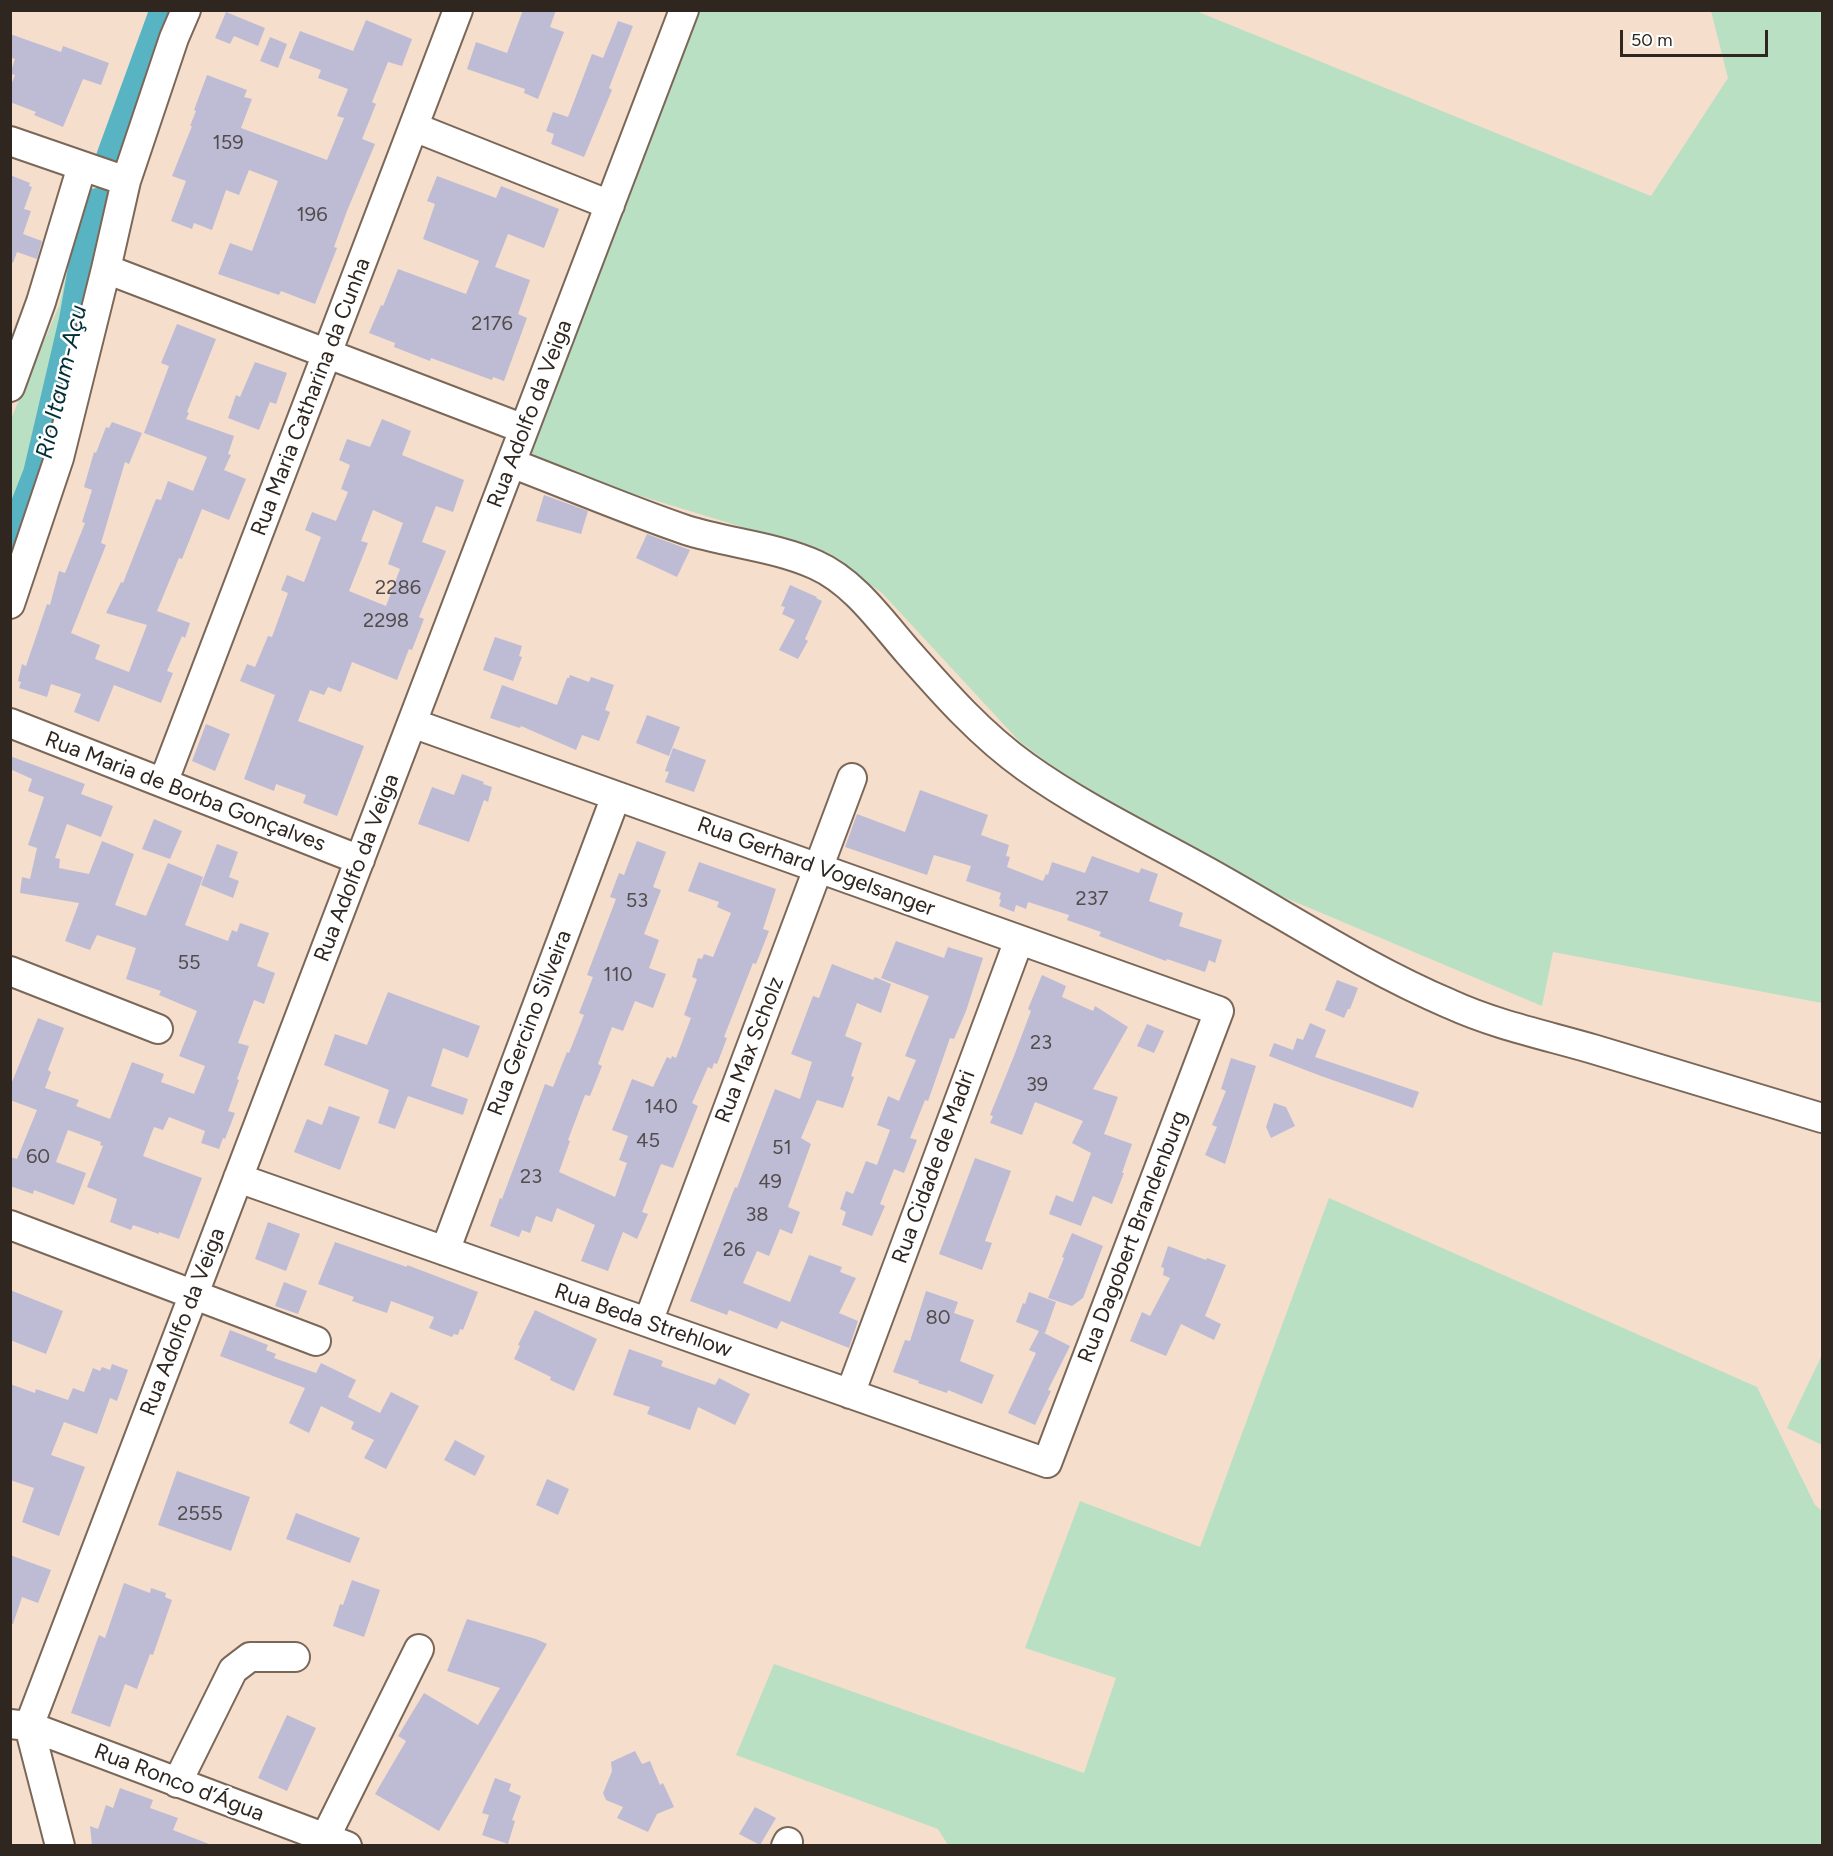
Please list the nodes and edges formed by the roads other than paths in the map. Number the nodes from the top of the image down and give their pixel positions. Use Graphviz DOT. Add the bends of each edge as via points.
graph roads {
  1 [pos="186,10"];
  2 [pos="458,10"];
  3 [pos="684,10"];
  4 [pos="414,127"];
  5 [pos="10,141"];
  6 [pos="82,166"];
  7 [pos="126,181"];
  8 [pos="610,205"];
  9 [pos="106,269"];
  10 [pos="327,354"];
  11 [pos="10,387"];
  12 [pos="524,429"];
  13 [pos="511,463"];
  14 [pos="10,604"];
  15 [pos="10,723"];
  16 [pos="412,723"];
  17 [pos="852,778"];
  18 [pos="163,783"];
  19 [pos="616,796"];
  20 [pos="360,860"];
  21 [pos="818,868"];
  22 [pos="1019,939"];
  23 [pos="10,971"];
  24 [pos="1219,1011"];
  25 [pos="158,1029"];
  26 [pos="1822,1118"];
  27 [pos="238,1178"];
  28 [pos="10,1225"];
  29 [pos="445,1251"];
  30 [pos="194,1295"];
  31 [pos="648,1322"];
  32 [pos="316,1341"];
  33 [pos="850,1394"];
  34 [pos="1047,1463"];
  35 [pos="419,1649"];
  36 [pos="295,1657"];
  37 [pos="20,1725"];
  38 [pos="177,1782"];
  39 [pos="336,1841"];
  40 [pos="60,1845"];
  1 -- 7 [label="street"];
  2 -- 4 [label="street, Rua Maria Catharina da Cunha"];
  3 -- 8 [label="street, Rua Adolfo da Veiga"];
  4 -- 8 [label="street"];
  4 -- 10 [label="street, Rua Maria Catharina da Cunha"];
  5 -- 6 [label="street"];
  6 -- 7 [label="street"];
  6 -- 11 [label="street" via="41,302"];
  7 -- 9 [label="street"];
  8 -- 12 [label="street, Rua Adolfo da Veiga"];
  9 -- 10 [label="street"];
  9 -- 14 [label="street" via="59,458"];
  10 -- 12 [label="street"];
  10 -- 18 [label="street, Rua Maria Catharina da Cunha"];
  12 -- 13 [label="street, Rua Adolfo da Veiga"];
  13 -- 16 [label="street, Rua Adolfo da Veiga"];
  13 -- 26 [label="street" via="686,530 818,566 859,596 947,696 1024,766 1081,802 1405,983 1450,1005 1520,1030"];
  15 -- 18 [label="street, Rua Maria de Borba Gonçalves"];
  16 -- 19 [label="street, Rua Gerhard Vogelsanger"];
  16 -- 20 [label="street, Rua Adolfo da Veiga"];
  17 -- 21 [label="street, Rua Max Scholz"];
  18 -- 20 [label="street, Rua Maria de Borba Gonçalves"];
  19 -- 21 [label="street, Rua Gerhard Vogelsanger"];
  19 -- 29 [label="street, Rua Gercino Silveira"];
  20 -- 27 [label="street, Rua Adolfo da Veiga"];
  21 -- 22 [label="street, Rua Gerhard Vogelsanger"];
  21 -- 31 [label="street, Rua Max Scholz"];
  22 -- 24 [label="street, Rua Gerhard Vogelsanger"];
  22 -- 33 [label="street, Rua Cidade de Madri"];
  23 -- 25 [label="street"];
  24 -- 34 [label="street, Rua Dagobert Brandenburg"];
  27 -- 29 [label="street, Rua Beda Strehlow"];
  27 -- 30 [label="street, Rua Adolfo da Veiga"];
  28 -- 30 [label="street"];
  29 -- 31 [label="street, Rua Beda Strehlow"];
  30 -- 32 [label="street"];
  30 -- 37 [label="street, Rua Adolfo da Veiga"];
  31 -- 33 [label="street, Rua Beda Strehlow"];
  33 -- 34 [label="street, Rua Beda Strehlow"];
  35 -- 39 [label="street"];
  36 -- 38 [label="street" via="250,1657 233,1670"];
  37 -- 38 [label="street, Rua Ronco d’Água"];
  37 -- 40 [label="street"];
  38 -- 39 [label="street, Rua Ronco d’Água"];
}
